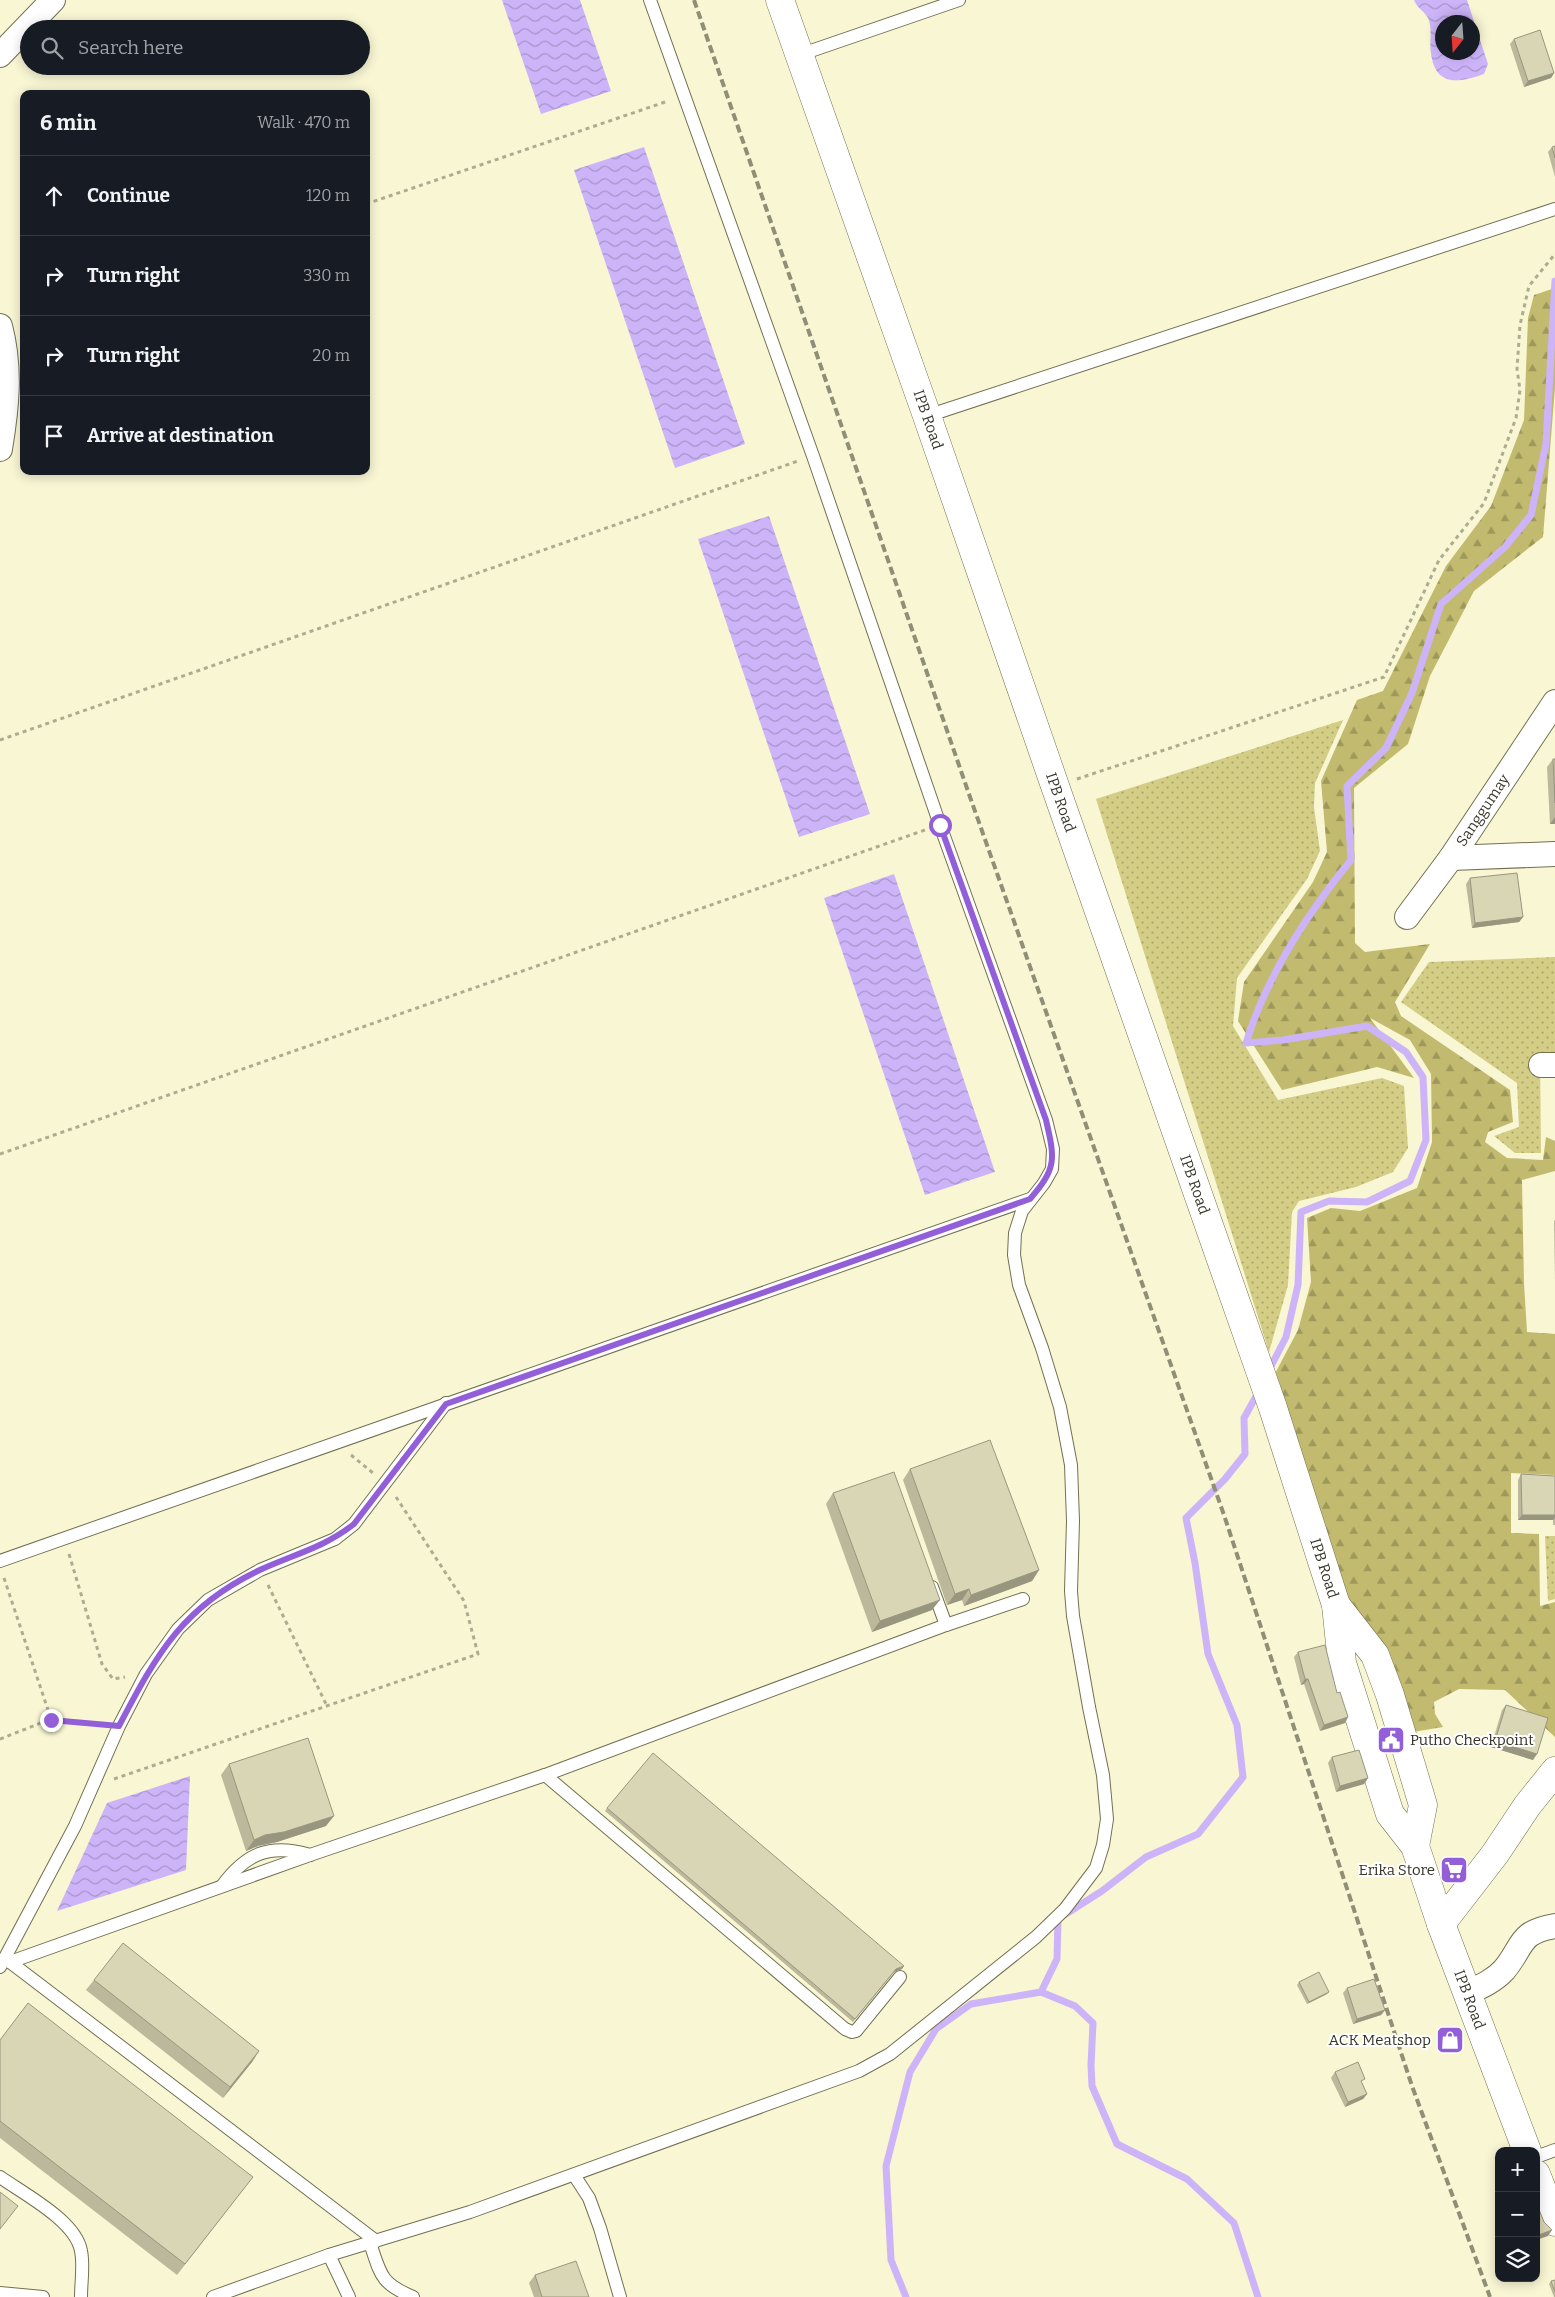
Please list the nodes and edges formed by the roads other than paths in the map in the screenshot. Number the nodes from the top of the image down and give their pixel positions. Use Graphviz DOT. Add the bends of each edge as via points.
graph roads {
  1 [pos="52,0"];
  2 [pos="650,0"];
  3 [pos="780,0"];
  4 [pos="959,0"];
  5 [pos="33,20"];
  6 [pos="20,34"];
  7 [pos="0,55"];
  8 [pos="799,55"];
  9 [pos="1555,210"];
  10 [pos="0,326"];
  11 [pos="927,416"];
  12 [pos="0,449"];
  13 [pos="1555,702"];
  14 [pos="1555,854"];
  15 [pos="1451,858"];
  16 [pos="1407,917"];
  17 [pos="1030,1199"];
  18 [pos="446,1404"];
  19 [pos="0,1561"];
  20 [pos="929,1578"];
  21 [pos="1023,1598"];
  22 [pos="1336,1605"];
  23 [pos="946,1625"];
  24 [pos="1555,1771"];
  25 [pos="545,1775"];
  26 [pos="1415,1846"];
  27 [pos="310,1854"];
  28 [pos="222,1886"];
  29 [pos="1441,1924"];
  30 [pos="1555,1926"];
  31 [pos="5,1962"];
  32 [pos="900,1978"];
  33 [pos="1467,1993"];
  34 [pos="1525,2147"];
  35 [pos="1555,2150"];
  36 [pos="1540,2155"];
  37 [pos="574,2175"];
  38 [pos="0,2177"];
  39 [pos="1540,2184"];
  40 [pos="1555,2222"];
  41 [pos="373,2242"];
  42 [pos="329,2255"];
  43 [pos="0,2293"];
  44 [pos="220,2296"];
  45 [pos="43,2297"];
  46 [pos="81,2297"];
  47 [pos="350,2297"];
  48 [pos="413,2297"];
  49 [pos="620,2297"];
  1 -- 5 [label="street"];
  2 -- 17 [label="lane" via="1046,1120 1052,1169"];
  3 -- 8 [label="street, IPB Road"];
  4 -- 8 [label="lane"];
  6 -- 7 [label="street"];
  8 -- 11 [label="street, IPB Road"];
  9 -- 11 [label="lane"];
  10 -- 12 [label="street" via="8,374"];
  11 -- 22 [label="street, IPB Road" via="1274,1408"];
  13 -- 15 [label="street, Sanggumay"];
  14 -- 15 [label="street"];
  15 -- 16 [label="street, Sanggumay"];
  17 -- 18 [label="lane"];
  17 -- 37 [label="lane" via="1015,1233 1014,1256 1019,1285 1060,1407 1071,1465 1073,1616 1104,1775 1107,1819 1096,1868 1064,1909 1036,1937 890,2054 859,2071"];
  18 -- 19 [label="lane"];
  18 -- 31 [label="lane" via="354,1524 335,1539 260,1570 208,1600 178,1629 146,1674 75,1826"];
  20 -- 23 [label="lane"];
  21 -- 23 [label="lane"];
  22 -- 26 [label="street, IPB Road" via="1342,1663 1390,1814"];
  22 -- 26 [label="street, IPB Road" via="1375,1655 1390,1695 1423,1805"];
  23 -- 25 [label="lane"];
  24 -- 29 [label="street"];
  25 -- 27 [label="lane"];
  25 -- 32 [label="lane" via="845,2029 856,2031"];
  26 -- 29 [label="street, IPB Road"];
  27 -- 28 [label="lane"];
  27 -- 28 [label="lane" via="288,1849 249,1858"];
  28 -- 31 [label="lane"];
  29 -- 33 [label="street, IPB Road"];
  30 -- 33 [label="street" via="1542,1928 1525,1937 1504,1970 1488,1983"];
  31 -- 41 [label="lane"];
  33 -- 34 [label="street, IPB Road"];
  35 -- 36 [label="lane"];
  37 -- 41 [label="lane"];
  37 -- 49 [label="lane" via="589,2198"];
  38 -- 46 [label="lane" via="66,2224 76,2235 81,2250"];
  39 -- 40 [label="street"];
  41 -- 42 [label="lane"];
  41 -- 48 [label="lane" via="384,2279"];
  42 -- 44 [label="lane"];
  42 -- 47 [label="lane"];
  43 -- 45 [label="lane"];
}
